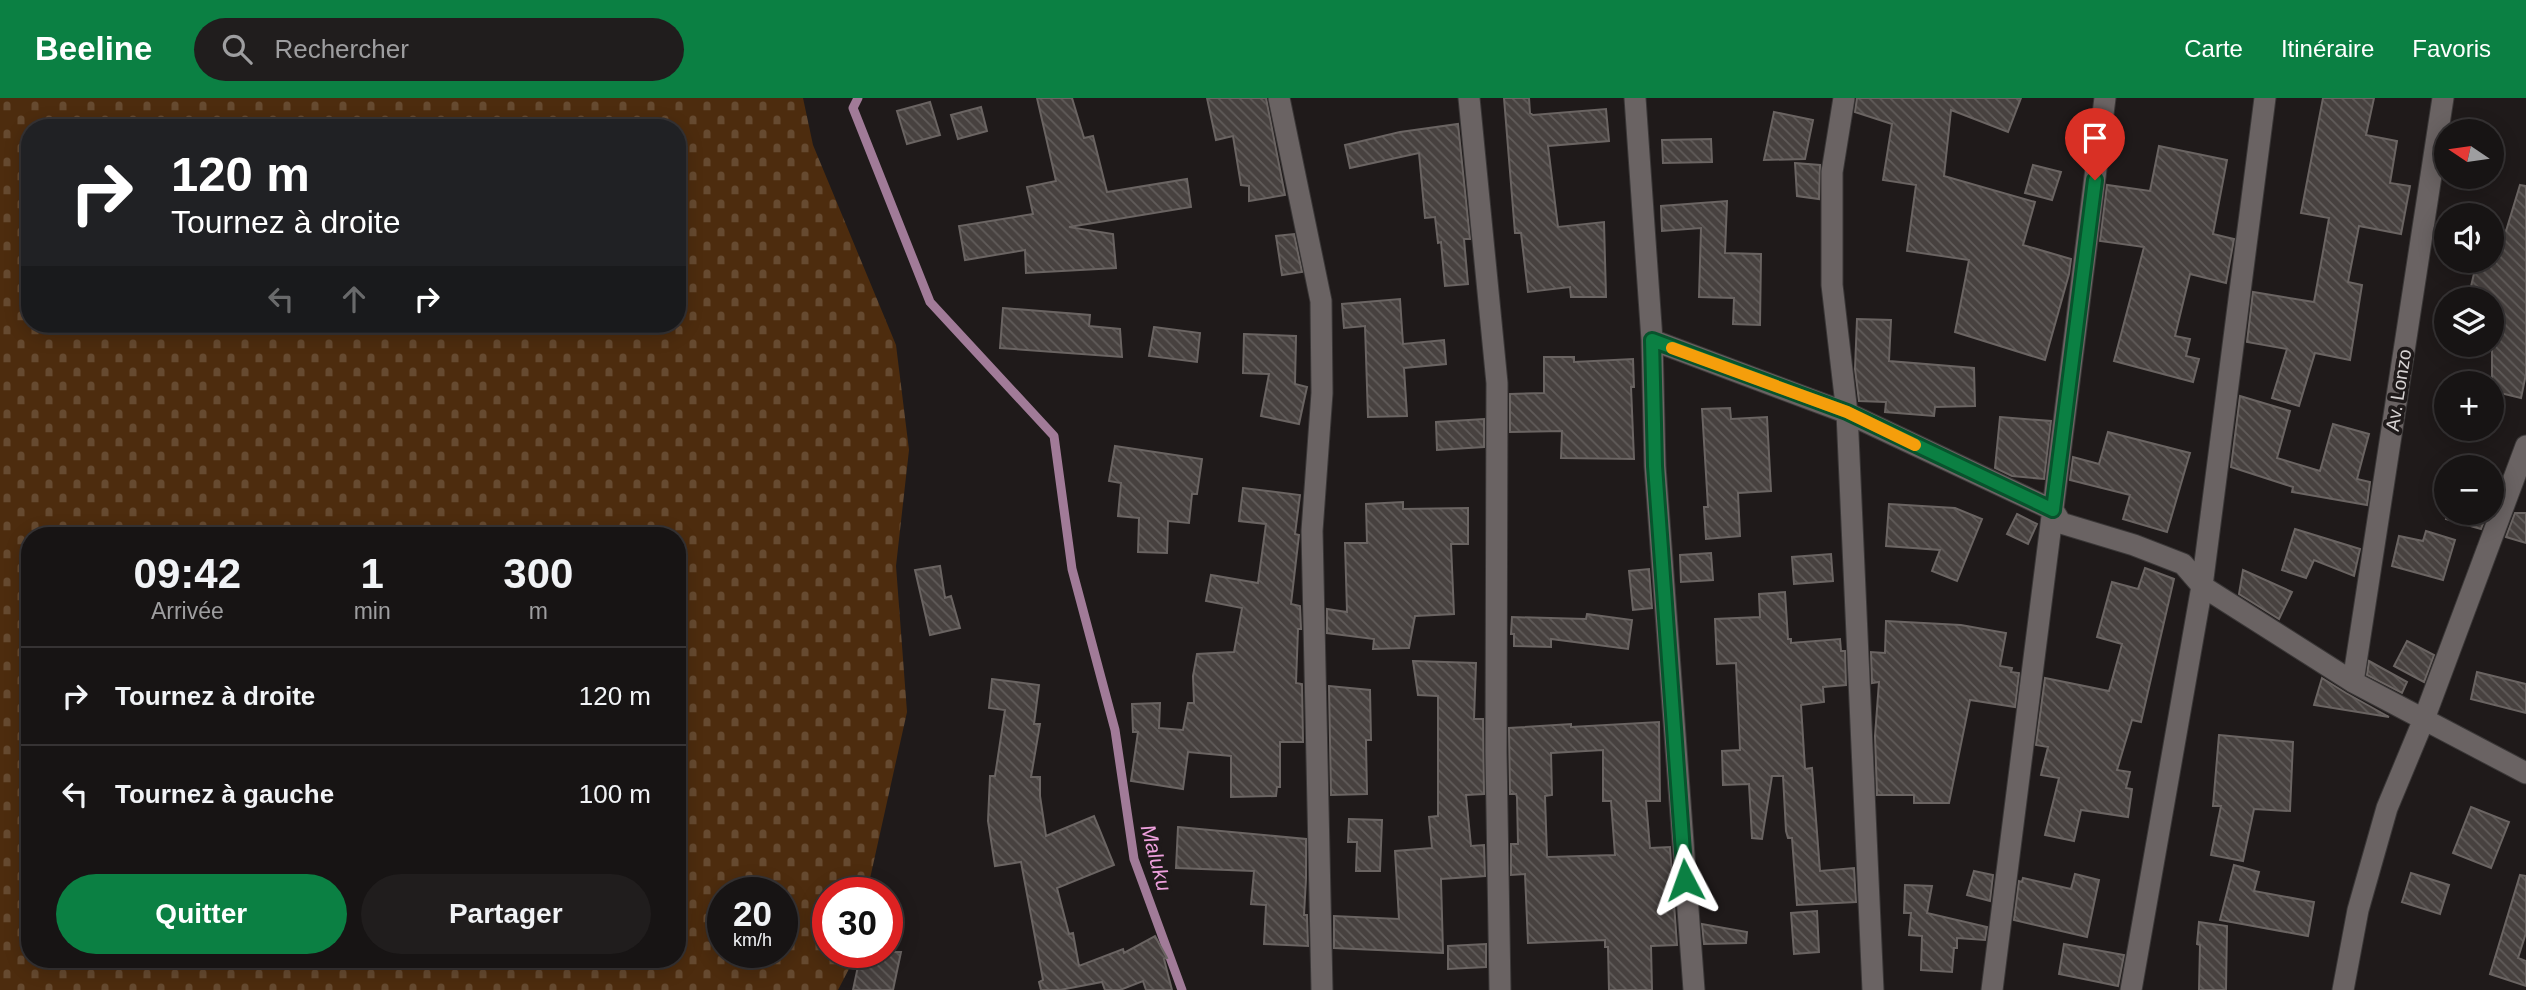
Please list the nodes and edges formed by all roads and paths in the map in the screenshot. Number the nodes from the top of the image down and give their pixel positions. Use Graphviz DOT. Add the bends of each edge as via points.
graph roads {
  1 [pos="1279,98"];
  2 [pos="1469,98"];
  3 [pos="1636,98"];
  4 [pos="1844,98"];
  5 [pos="2105,98"];
  6 [pos="2265,98"];
  7 [pos="2443,98"];
  8 [pos="1652,340"];
  9 [pos="1847,412"];
  10 [pos="2526,446"];
  11 [pos="2053,510"];
  12 [pos="2202,586"];
  13 [pos="2353,682"];
  14 [pos="2424,719"];
  15 [pos="2526,773"];
  16 [pos="1322,990"];
  17 [pos="1500,990"];
  18 [pos="1694,990"];
  19 [pos="1873,990"];
  20 [pos="1992,990"];
  21 [pos="2131,990"];
  22 [pos="2343,990"];
  1 -- 16 [label="street" via="1321,301 1322,393 1312,531"];
  2 -- 17 [label="street" via="1497,383"];
  3 -- 8 [label="street"];
  4 -- 9 [label="street" via="1832,172 1832,285"];
  5 -- 11 [label="street"];
  6 -- 12 [label="street"];
  7 -- 13 [label="street, Av. Lonzo"];
  8 -- 9 [label="street"];
  8 -- 18 [label="street" via="1655,466"];
  9 -- 11 [label="street"];
  9 -- 19 [label="street"];
  10 -- 14 [label="street"];
  11 -- 12 [label="street" via="2062,523 2183,564"];
  11 -- 20 [label="street"];
  12 -- 13 [label="street"];
  12 -- 21 [label="street"];
  13 -- 14 [label="street"];
  14 -- 15 [label="street"];
  14 -- 22 [label="street" via="2387,808 2358,909"];
}
